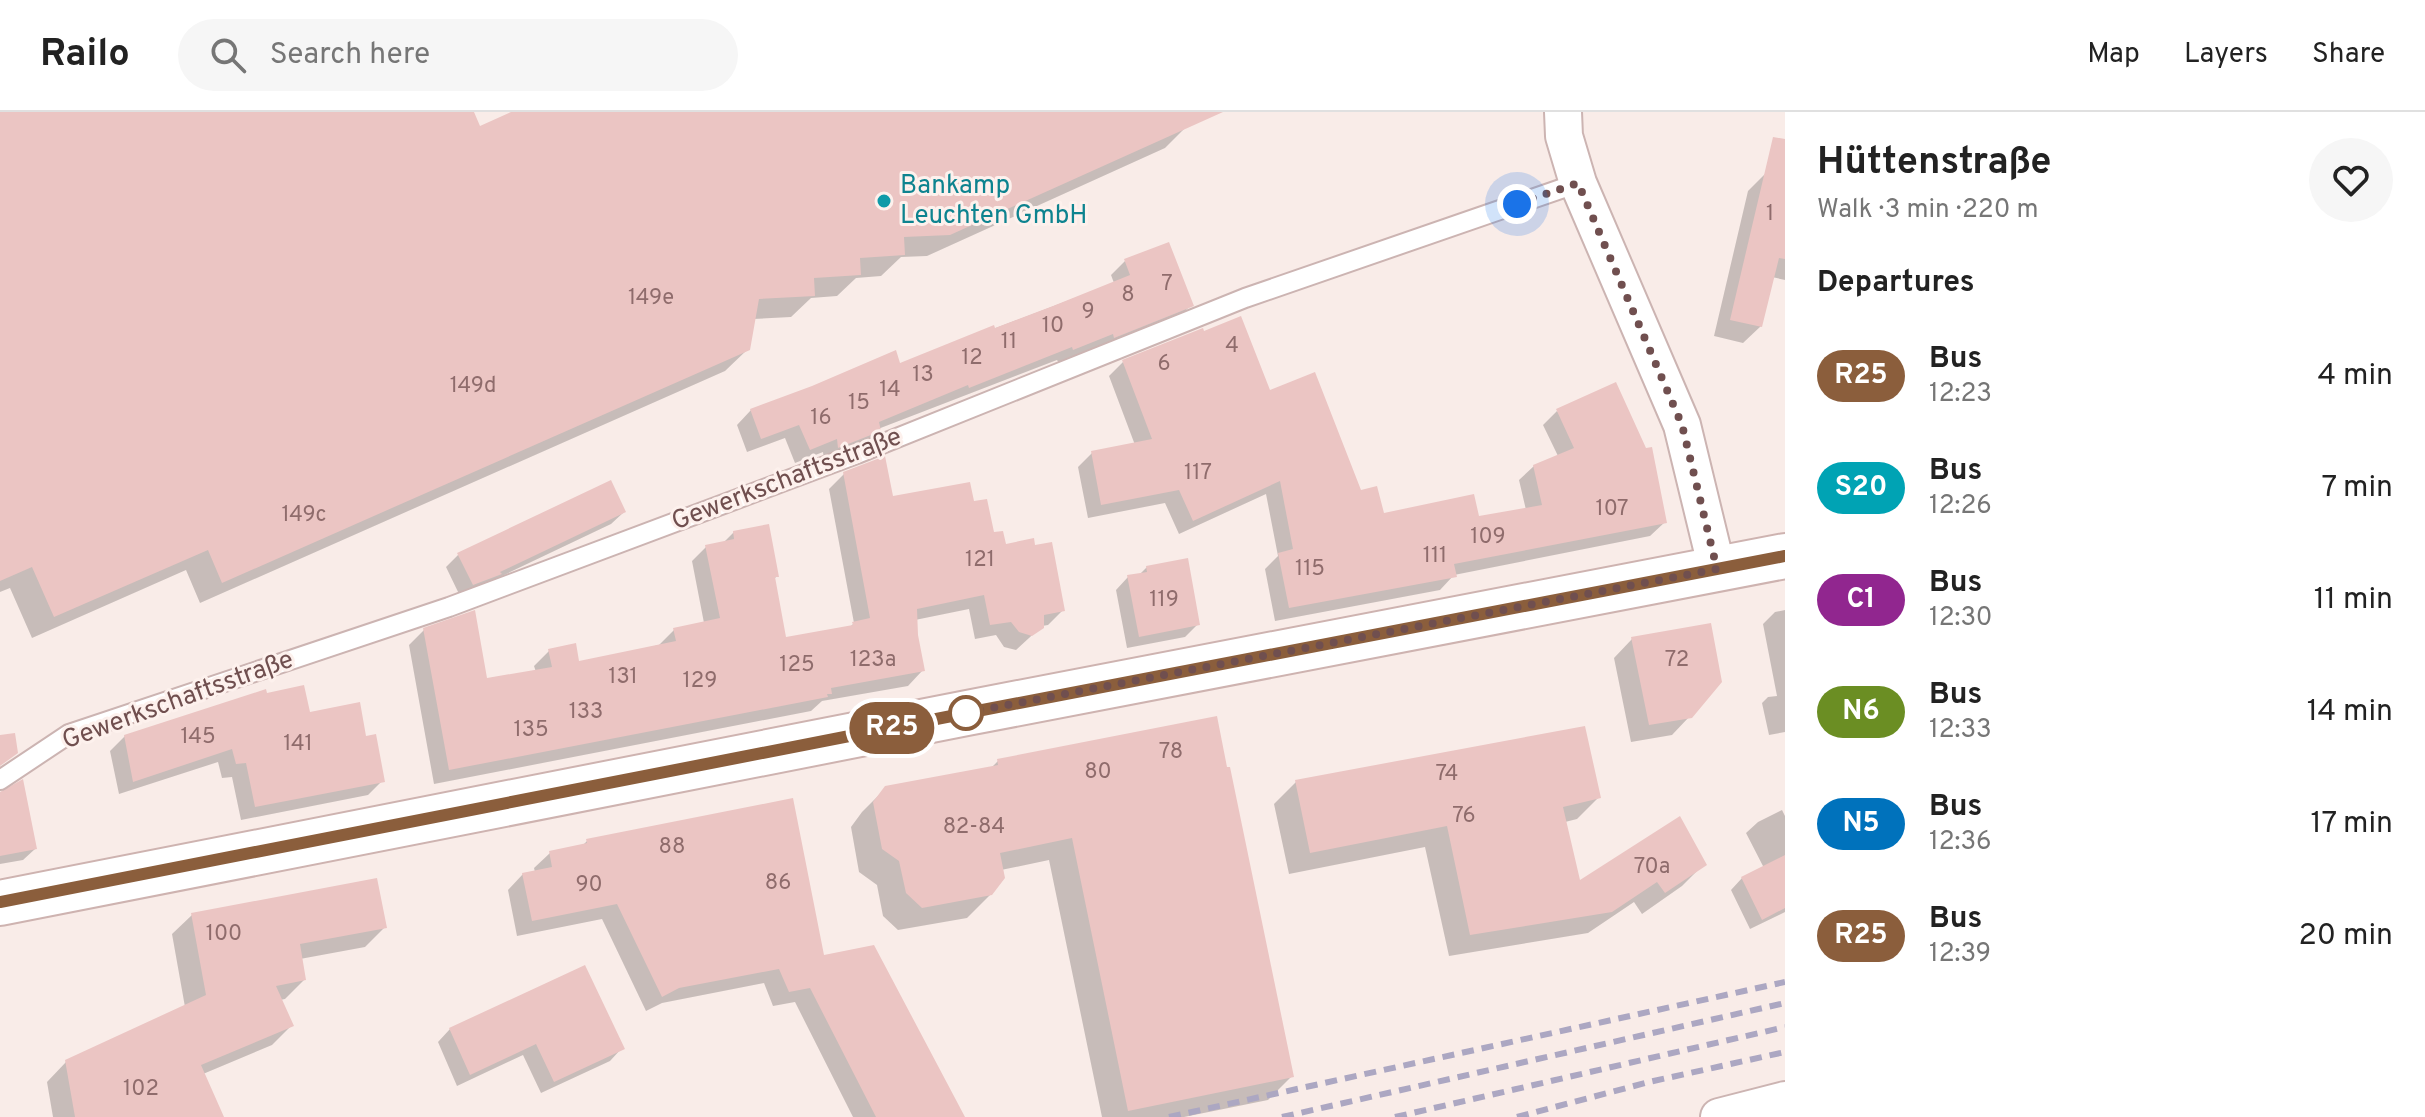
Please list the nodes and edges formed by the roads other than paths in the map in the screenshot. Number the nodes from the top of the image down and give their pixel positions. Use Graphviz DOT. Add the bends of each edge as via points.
graph roads {
  1 [pos="1563,112"];
  2 [pos="1578,183"];
  3 [pos="1785,556"];
  4 [pos="1717,569"];
  5 [pos="0,780"];
  6 [pos="0,903"];
  7 [pos="1785,1100"];
  8 [pos="1719,1117"];
  1 -- 2 [label="street"];
  2 -- 4 [label="street" via="1682,425"];
  2 -- 5 [label="lane, Gewerkschaftsstraße" via="1245,298 857,454 449,607 69,734"];
  3 -- 4 [label="street"];
  4 -- 6 [label="street"];
  7 -- 8 [label="street"];
}
